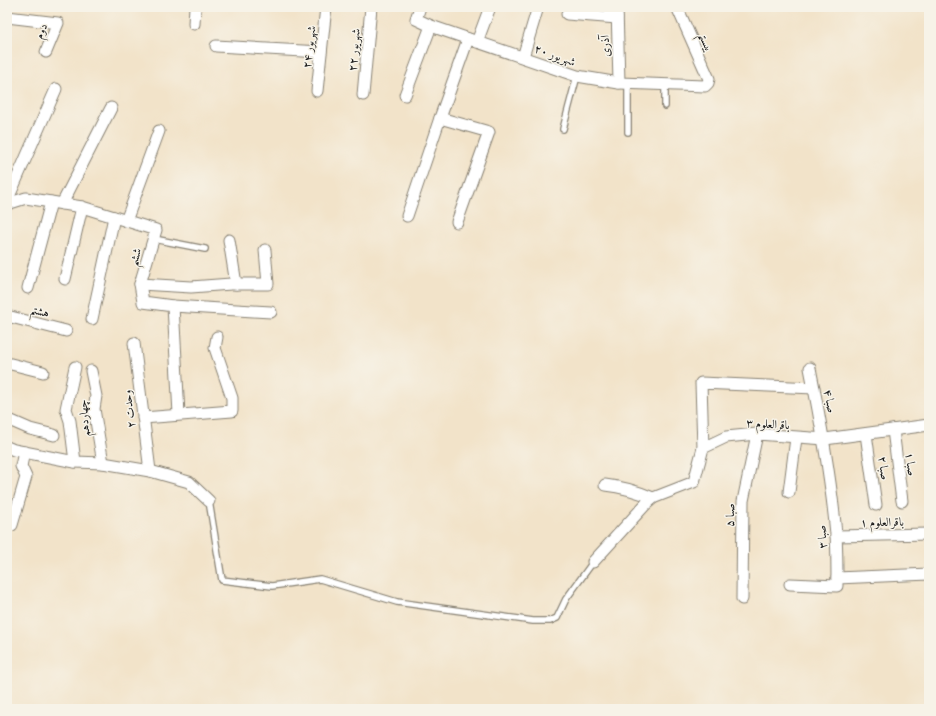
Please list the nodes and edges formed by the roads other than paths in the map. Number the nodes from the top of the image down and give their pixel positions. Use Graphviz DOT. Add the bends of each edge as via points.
graph roads {
  1 [pos="195,7"];
  2 [pos="326,7"];
  3 [pos="371,7"];
  4 [pos="420,7"];
  5 [pos="490,7"];
  6 [pos="538,7"];
  7 [pos="677,7"];
  8 [pos="617,12"];
  9 [pos="567,14"];
  10 [pos="7,17"];
  11 [pos="194,24"];
  12 [pos="431,26"];
  13 [pos="472,40"];
  14 [pos="216,46"];
  15 [pos="46,52"];
  16 [pos="321,52"];
  17 [pos="524,57"];
  18 [pos="577,76"];
  19 [pos="624,83"];
  20 [pos="665,84"];
  21 [pos="704,86"];
  22 [pos="56,89"];
  23 [pos="317,91"];
  24 [pos="363,95"];
  25 [pos="405,95"];
  26 [pos="665,106"];
  27 [pos="111,108"];
  28 [pos="440,118"];
  29 [pos="563,129"];
  30 [pos="159,131"];
  31 [pos="628,132"];
  32 [pos="7,203"];
  33 [pos="57,203"];
  34 [pos="82,207"];
  35 [pos="407,216"];
  36 [pos="114,217"];
  37 [pos="126,221"];
  38 [pos="457,222"];
  39 [pos="154,239"];
  40 [pos="229,240"];
  41 [pos="205,249"];
  42 [pos="265,250"];
  43 [pos="65,279"];
  44 [pos="140,284"];
  45 [pos="236,284"];
  46 [pos="28,288"];
  47 [pos="173,306"];
  48 [pos="271,312"];
  49 [pos="7,316"];
  50 [pos="92,319"];
  51 [pos="66,331"];
  52 [pos="217,337"];
  53 [pos="134,343"];
  54 [pos="7,364"];
  55 [pos="75,367"];
  56 [pos="810,368"];
  57 [pos="91,371"];
  58 [pos="43,372"];
  59 [pos="814,388"];
  60 [pos="179,414"];
  61 [pos="143,418"];
  62 [pos="7,419"];
  63 [pos="929,425"];
  64 [pos="893,430"];
  65 [pos="757,434"];
  66 [pos="866,434"];
  67 [pos="54,435"];
  68 [pos="796,438"];
  69 [pos="825,440"];
  70 [pos="7,447"];
  71 [pos="703,448"];
  72 [pos="24,452"];
  73 [pos="75,462"];
  74 [pos="103,463"];
  75 [pos="150,471"];
  76 [pos="605,485"];
  77 [pos="788,492"];
  78 [pos="653,498"];
  79 [pos="209,501"];
  80 [pos="902,501"];
  81 [pos="876,505"];
  82 [pos="12,525"];
  83 [pos="929,534"];
  84 [pos="836,536"];
  85 [pos="593,562"];
  86 [pos="929,574"];
  87 [pos="837,578"];
  88 [pos="790,584"];
  89 [pos="742,599"];
  1 -- 11 [label="street"];
  2 -- 16 [label="street, شهریور ۲۴"];
  3 -- 24 [label="street, شهریور ۲۲"];
  4 -- 12 [label="street, شهریور ۲۰" via="416,19"];
  5 -- 13 [label="street"];
  6 -- 17 [label="street"];
  7 -- 21 [label="street, بیستم" via="708,79"];
  8 -- 9 [label="street"];
  8 -- 19 [label="street, آذری"];
  10 -- 15 [label="street, دوم" via="58,23"];
  12 -- 13 [label="street, شهریور ۲۰"];
  12 -- 25 [label="street"];
  13 -- 17 [label="street, شهریور ۲۰"];
  13 -- 28 [label="street"];
  14 -- 16 [label="street"];
  16 -- 23 [label="street, شهریور ۲۴"];
  17 -- 18 [label="street, شهریور ۲۰"];
  18 -- 19 [label="street, شهریور ۲۰"];
  18 -- 29 [label="lane"];
  19 -- 20 [label="street, شهریور ۲۰"];
  19 -- 31 [label="lane"];
  20 -- 21 [label="street, شهریور ۲۰"];
  20 -- 26 [label="lane"];
  22 -- 32 [label="street"];
  27 -- 33 [label="street"];
  28 -- 35 [label="street"];
  28 -- 38 [label="street" via="489,132"];
  30 -- 37 [label="street"];
  32 -- 33 [label="street, ششم" via="26,198"];
  33 -- 34 [label="street, ششم"];
  33 -- 46 [label="street"];
  34 -- 36 [label="street, ششم"];
  34 -- 43 [label="street"];
  36 -- 37 [label="street, ششم"];
  36 -- 50 [label="street"];
  37 -- 39 [label="street, ششم" via="156,230"];
  39 -- 41 [label="lane"];
  39 -- 44 [label="street, ششم"];
  40 -- 45 [label="street"];
  42 -- 45 [label="street, ششم" via="268,284"];
  44 -- 45 [label="street, ششم" via="191,287"];
  44 -- 47 [label="street" via="144,302"];
  47 -- 48 [label="street"];
  47 -- 60 [label="street"];
  49 -- 51 [label="street, هشتم"];
  52 -- 60 [label="street" via="215,348 232,398 232,411"];
  53 -- 61 [label="street, وحدت ۲"];
  54 -- 58 [label="street"];
  55 -- 73 [label="street" via="66,409"];
  56 -- 59 [label="street, صبا ۴"];
  57 -- 74 [label="street, چهاردهم"];
  59 -- 69 [label="street, صبا ۴"];
  59 -- 71 [label="street" via="701,383"];
  60 -- 61 [label="street"];
  61 -- 75 [label="street, وحدت ۲"];
  62 -- 67 [label="street" via="30,429"];
  63 -- 64 [label="street, باقرالعلوم ۳"];
  64 -- 66 [label="street, باقرالعلوم ۳"];
  64 -- 80 [label="street, صبا ۱"];
  65 -- 68 [label="street, باقرالعلوم ۳"];
  65 -- 71 [label="street, باقرالعلوم ۳" via="726,437"];
  65 -- 89 [label="street, صبا ۵" via="743,500"];
  66 -- 69 [label="street, باقرالعلوم ۳"];
  66 -- 81 [label="street, صبا ۲"];
  68 -- 69 [label="street, باقرالعلوم ۳"];
  68 -- 77 [label="street"];
  69 -- 84 [label="street, صبا ۳"];
  70 -- 72 [label="street"];
  71 -- 78 [label="street" via="694,482"];
  72 -- 73 [label="street"];
  72 -- 82 [label="street" via="21,466 26,477"];
  73 -- 74 [label="street"];
  74 -- 75 [label="street"];
  75 -- 79 [label="street" via="189,482"];
  76 -- 78 [label="street" via="621,486"];
  78 -- 85 [label="street"];
  79 -- 85 [label="lane" via="222,580 272,586 320,579 397,602 533,621 550,621 557,618 566,599"];
  83 -- 84 [label="street, باقرالعلوم ۱"];
  84 -- 87 [label="street, صبا ۳"];
  86 -- 87 [label="street"];
  87 -- 88 [label="street" via="837,586"];
}
